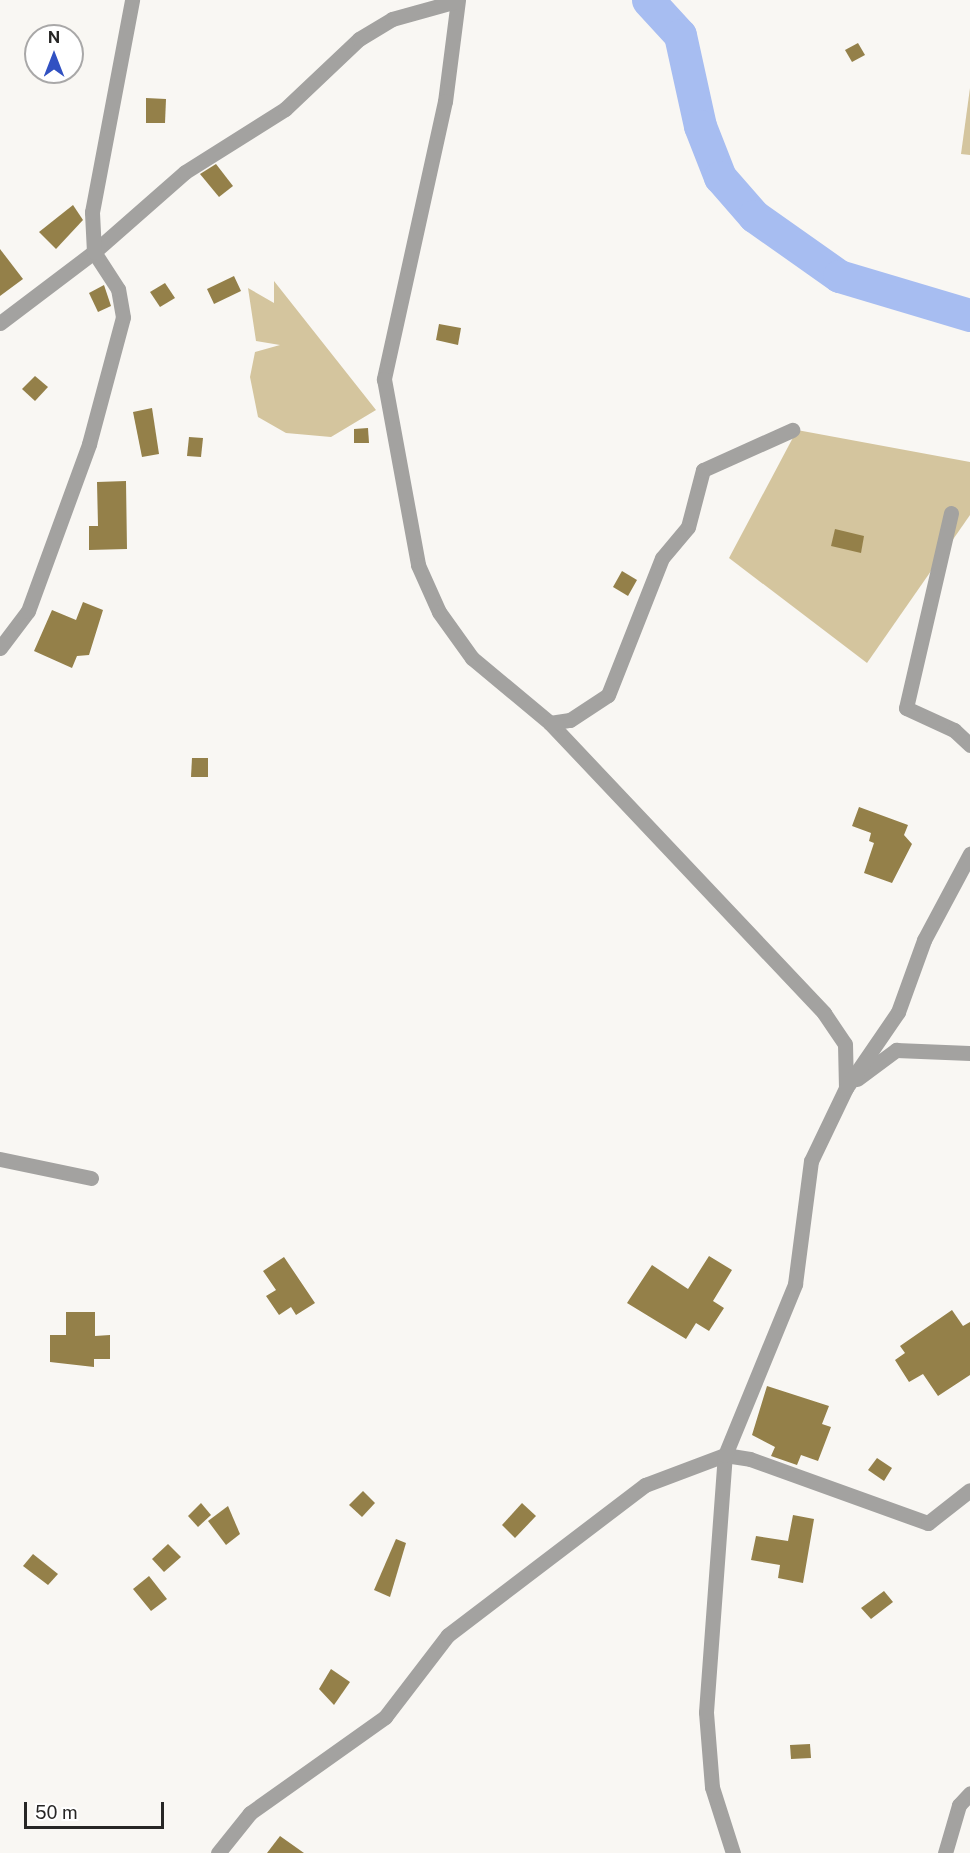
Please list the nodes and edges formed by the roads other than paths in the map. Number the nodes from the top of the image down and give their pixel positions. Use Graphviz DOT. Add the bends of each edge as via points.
graph roads {
  1 [pos="132,0"];
  2 [pos="458,1"];
  3 [pos="94,252"];
  4 [pos="0,323"];
  5 [pos="792,430"];
  6 [pos="951,513"];
  7 [pos="0,648"];
  8 [pos="550,723"];
  9 [pos="970,745"];
  10 [pos="970,854"];
  11 [pos="970,1053"];
  12 [pos="846,1088"];
  13 [pos="0,1159"];
  14 [pos="91,1178"];
  15 [pos="725,1455"];
  16 [pos="970,1490"];
  17 [pos="970,1793"];
  18 [pos="219,1853"];
  19 [pos="733,1853"];
  20 [pos="945,1853"];
  1 -- 3 [label="street" via="92,212"];
  2 -- 3 [label="street" via="392,19 359,39 285,110 185,172"];
  2 -- 8 [label="street" via="445,101 420,197 384,396 417,565 438,612 472,658"];
  3 -- 4 [label="street"];
  3 -- 7 [label="street" via="118,289 123,317 89,444 32,600"];
  5 -- 8 [label="street" via="703,470 688,527 662,558 608,695 585,713"];
  6 -- 9 [label="street" via="906,708 954,730"];
  8 -- 12 [label="street" via="824,1013 845,1044"];
  10 -- 12 [label="street" via="924,940 898,1012"];
  11 -- 12 [label="street" via="896,1050"];
  12 -- 15 [label="street" via="811,1161 795,1284"];
  13 -- 14 [label="street"];
  15 -- 16 [label="street" via="750,1459 928,1523"];
  15 -- 18 [label="street" via="645,1485 448,1635 385,1717 250,1813"];
  15 -- 19 [label="street" via="706,1712 712,1787"];
  17 -- 20 [label="street" via="959,1805"];
}
